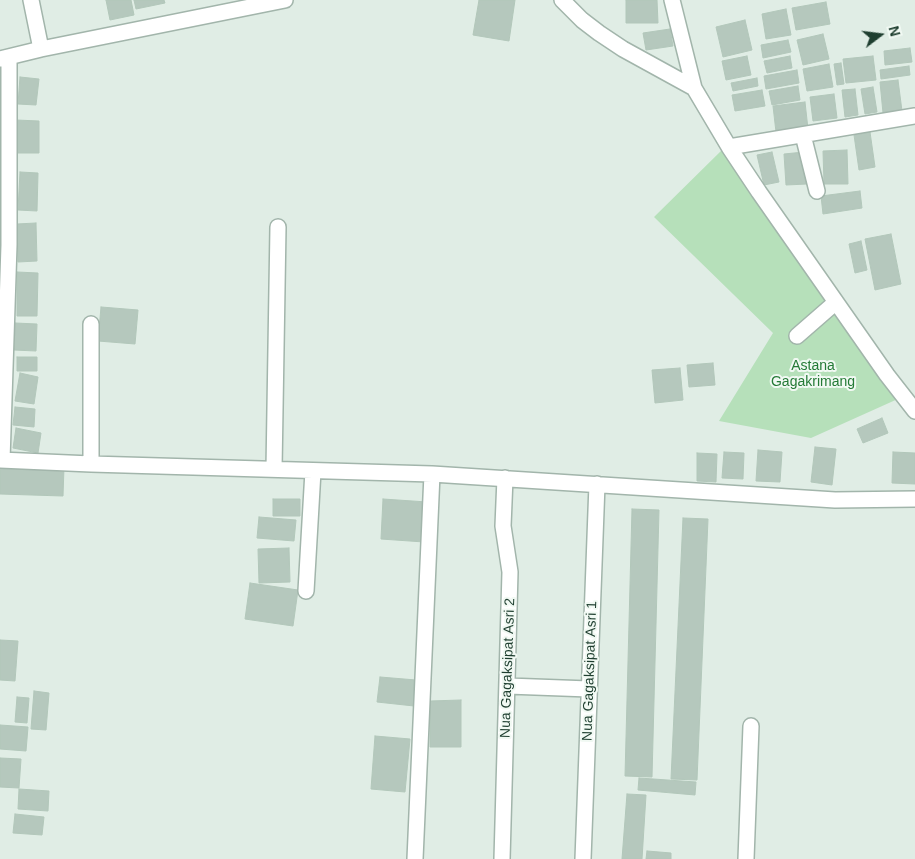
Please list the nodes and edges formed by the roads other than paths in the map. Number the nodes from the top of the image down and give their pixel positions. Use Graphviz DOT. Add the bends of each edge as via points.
graph roads {
  1 [pos="31,0"];
  2 [pos="285,0"];
  3 [pos="562,0"];
  4 [pos="672,0"];
  5 [pos="41,49"];
  6 [pos="5,58"];
  7 [pos="694,88"];
  8 [pos="915,116"];
  9 [pos="803,135"];
  10 [pos="729,147"];
  11 [pos="817,191"];
  12 [pos="278,227"];
  13 [pos="5,245"];
  14 [pos="836,302"];
  15 [pos="91,324"];
  16 [pos="797,336"];
  17 [pos="915,411"];
  18 [pos="1,460"];
  19 [pos="91,464"];
  20 [pos="274,469"];
  21 [pos="313,470"];
  22 [pos="432,474"];
  23 [pos="505,478"];
  24 [pos="597,484"];
  25 [pos="915,499"];
  26 [pos="306,591"];
  27 [pos="508,686"];
  28 [pos="589,689"];
  29 [pos="751,726"];
  30 [pos="415,859"];
  31 [pos="502,859"];
  32 [pos="583,859"];
  33 [pos="746,859"];
  1 -- 5 [label="street"];
  2 -- 5 [label="street"];
  3 -- 7 [label="street" via="607,38"];
  4 -- 7 [label="street"];
  5 -- 6 [label="street"];
  6 -- 13 [label="street"];
  7 -- 10 [label="street"];
  8 -- 9 [label="street"];
  9 -- 10 [label="street"];
  9 -- 11 [label="street"];
  10 -- 14 [label="street"];
  12 -- 20 [label="street"];
  13 -- 18 [label="street"];
  14 -- 16 [label="street"];
  14 -- 17 [label="street"];
  15 -- 19 [label="street"];
  18 -- 19 [label="street"];
  19 -- 20 [label="street"];
  20 -- 21 [label="street"];
  21 -- 22 [label="street"];
  21 -- 26 [label="street"];
  22 -- 23 [label="street"];
  22 -- 30 [label="street"];
  23 -- 24 [label="street"];
  23 -- 27 [label="street, Nua Gagaksipat Asri 2" via="503,526 510,572"];
  24 -- 25 [label="street" via="835,500"];
  24 -- 28 [label="street, Nua Gagaksipat Asri 1"];
  27 -- 28 [label="street"];
  27 -- 31 [label="street, Nua Gagaksipat Asri 2"];
  28 -- 32 [label="street, Nua Gagaksipat Asri 1"];
  29 -- 33 [label="street"];
}
